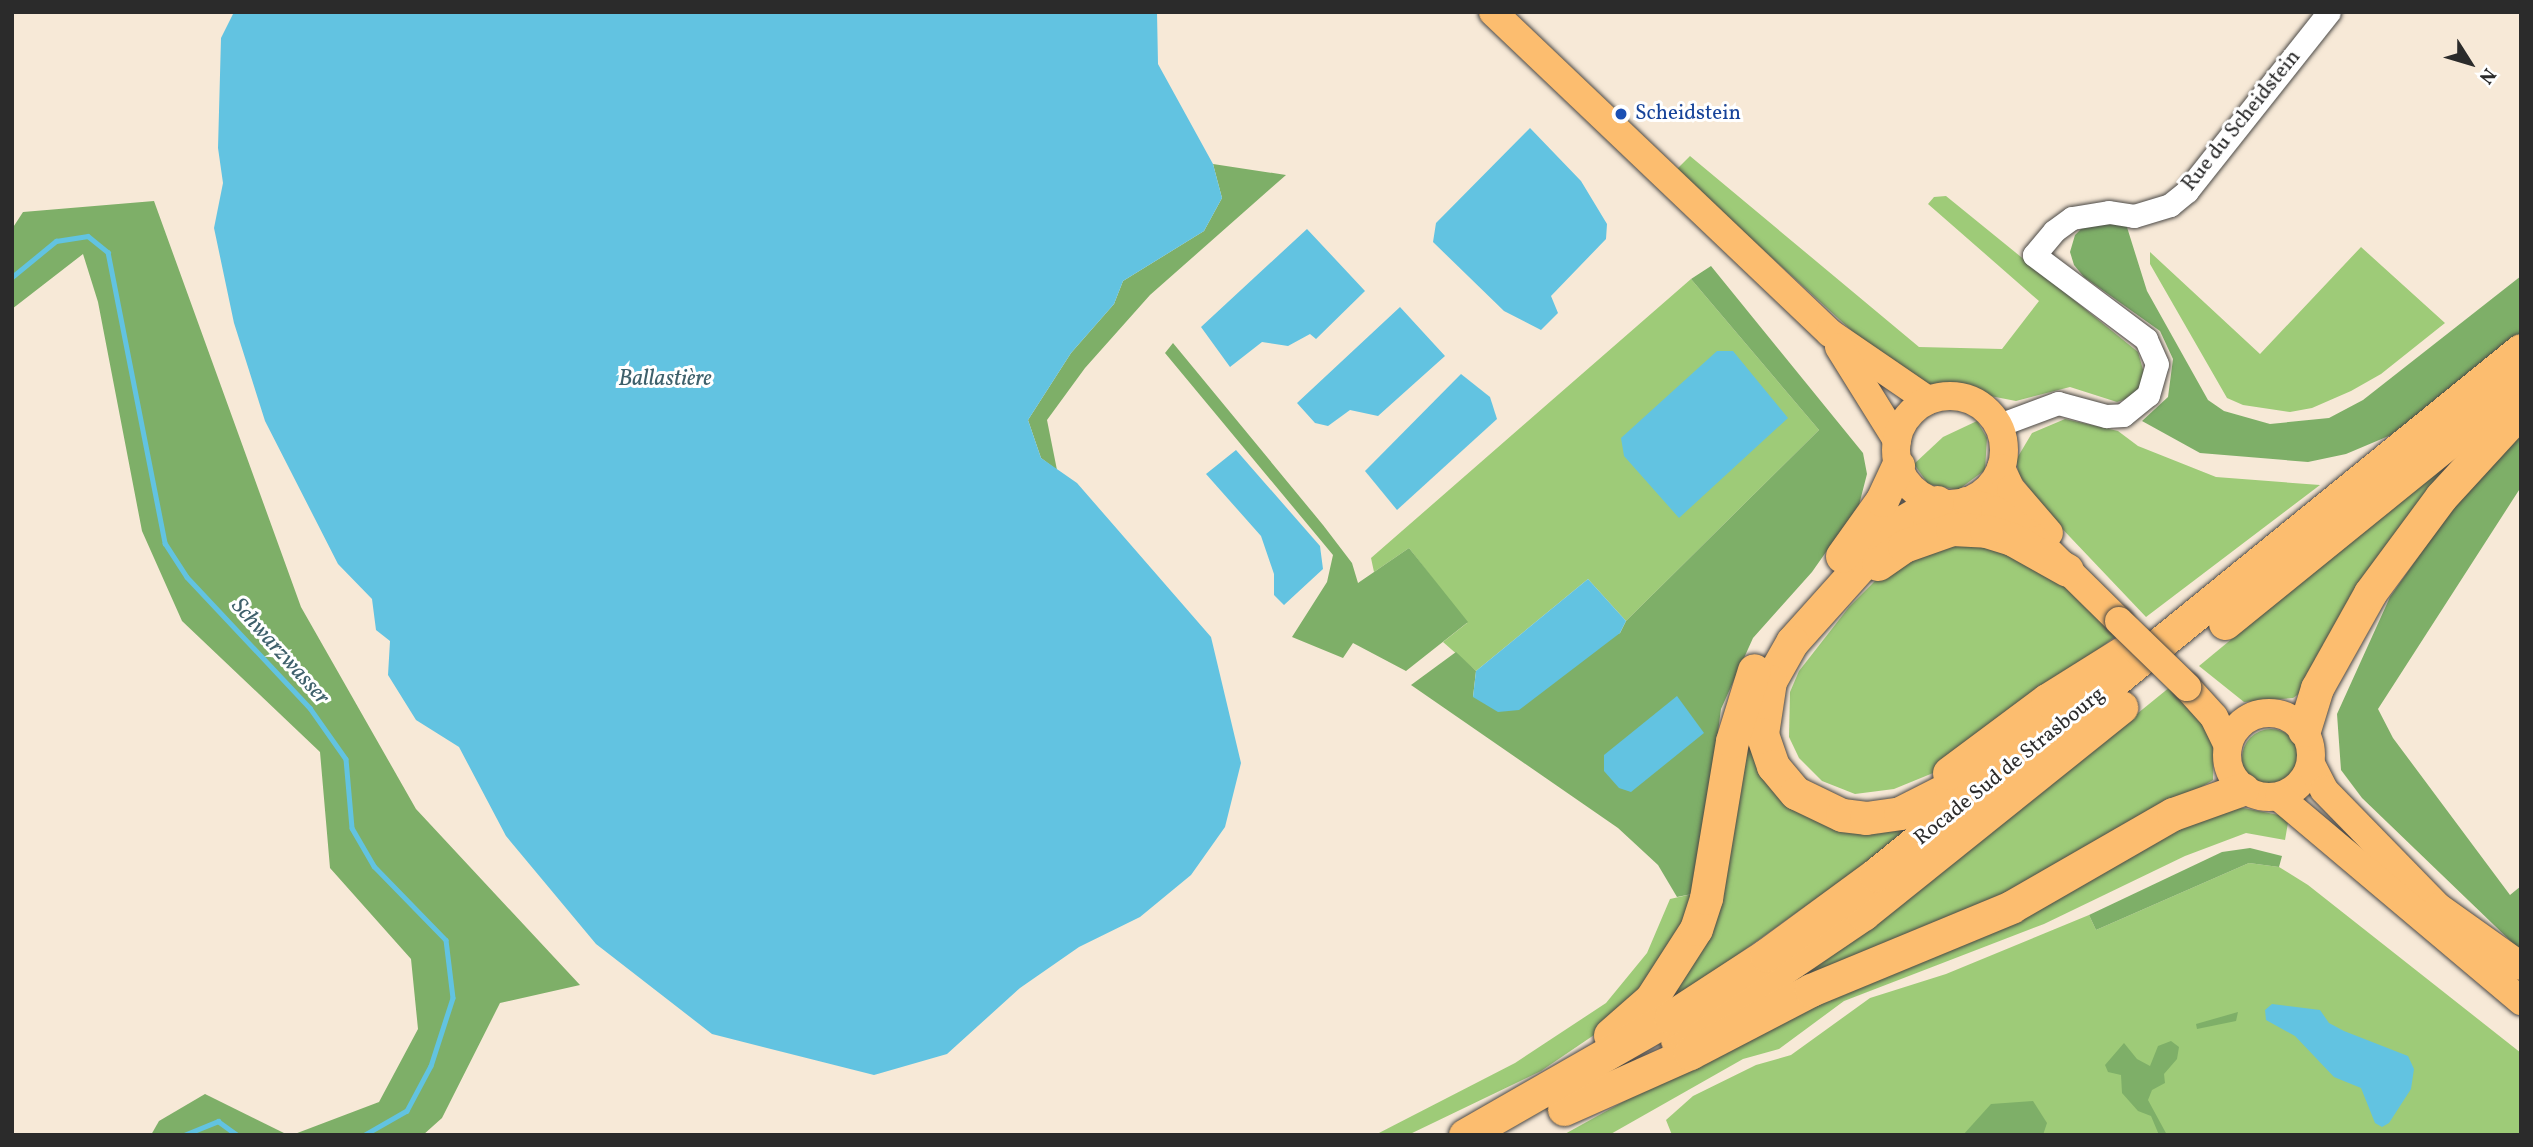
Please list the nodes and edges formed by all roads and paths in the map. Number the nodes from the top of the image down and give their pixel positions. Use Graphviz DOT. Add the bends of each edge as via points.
graph roads {
  1 [pos="1493,12"];
  2 [pos="2329,12"];
  3 [pos="1830,333"];
  4 [pos="2521,350"];
  5 [pos="2521,383"];
  6 [pos="1928,400"];
  7 [pos="2445,411"];
  8 [pos="2521,411"];
  9 [pos="1999,425"];
  10 [pos="1898,453"];
  11 [pos="2001,468"];
  12 [pos="1952,502"];
  13 [pos="2067,570"];
  14 [pos="2123,628"];
  15 [pos="2192,682"];
  16 [pos="2253,715"];
  17 [pos="2304,730"];
  18 [pos="2228,746"];
  19 [pos="2311,764"];
  20 [pos="2244,789"];
  21 [pos="2279,797"];
  22 [pos="2521,966"];
  23 [pos="2521,1001"];
  24 [pos="1564,1109"];
  25 [pos="1488,1131"];
  1 -- 3 [label="main road"];
  2 -- 9 [label="street, Rue du Scheidstein" via="2187,191 2170,205 2134,216 2109,212 2072,218 2034,255 2146,339 2154,350 2156,380 2138,407 2123,415 2106,416 2058,403"];
  3 -- 6 [label="main road"];
  3 -- 10 [label="main road"];
  4 -- 7 [label="highway, Rocade Sud de Strasbourg"];
  5 -- 24 [label="highway, Rocade Sud de Strasbourg" via="1863,914 1737,1003"];
  6 -- 9 [label="main road" via="1948,395 1968,398 1986,409"];
  6 -- 10 [label="main road" via="1908,417"];
  7 -- 14 [label="highway"];
  7 -- 25 [label="highway, Rocade Sud de Strasbourg" via="1875,875 1671,1017"];
  8 -- 17 [label="highway" via="2441,497 2370,593 2317,688"];
  9 -- 11 [label="main road" via="2004,446"];
  10 -- 12 [label="main road" via="1913,489"];
  10 -- 25 [label="highway" via="1858,537 1762,652 1743,697 1732,741 1706,898 1677,965 1626,1024"];
  11 -- 12 [label="main road" via="1988,489"];
  11 -- 14 [label="main road" via="2032,517"];
  12 -- 13 [label="main road" via="1995,510"];
  12 -- 14 [label="highway" via="1906,518 1881,541 1792,642 1776,670 1765,697 1762,734 1773,766 1796,793 1823,810 1866,818 1920,805 1971,772"];
  13 -- 14 [label="main road"];
  13 -- 14 [label="highway" via="2012,539 1986,531 1952,529 1926,536 1883,560 1805,644 1791,666 1776,712 1776,733 1790,767 1804,783 1838,801 1878,803 1905,796 1961,765 2048,700"];
  14 -- 15 [label="main road"];
  15 -- 16 [label="main road"];
  15 -- 18 [label="main road"];
  16 -- 17 [label="main road" via="2281,714"];
  16 -- 18 [label="main road" via="2233,733"];
  17 -- 19 [label="main road"];
  18 -- 20 [label="main road" via="2230,770"];
  19 -- 21 [label="main road" via="2305,778"];
  19 -- 22 [label="main road" via="2324,790 2438,907"];
  20 -- 21 [label="main road" via="2254,795"];
  20 -- 24 [label="highway" via="2173,814 2011,907 1811,990 1690,1053"];
  21 -- 23 [label="main road"];
  24 -- 25 [label="highway, Rocade Sud de Strasbourg"];
}
